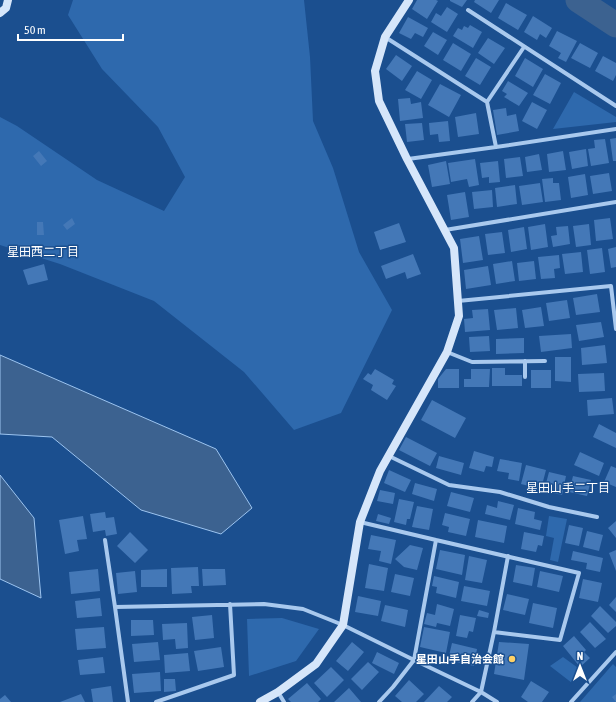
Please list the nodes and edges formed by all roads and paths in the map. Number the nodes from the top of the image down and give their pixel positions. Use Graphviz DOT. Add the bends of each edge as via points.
graph roads {
  1 [pos="8,0"];
  2 [pos="408,0"];
  3 [pos="468,10"];
  4 [pos="0,13"];
  5 [pos="385,37"];
  6 [pos="524,47"];
  7 [pos="488,102"];
  8 [pos="616,106"];
  9 [pos="616,129"];
  10 [pos="496,147"];
  11 [pos="407,159"];
  12 [pos="616,202"];
  13 [pos="445,230"];
  14 [pos="616,285"];
  15 [pos="611,286"];
  16 [pos="458,301"];
  17 [pos="616,329"];
  18 [pos="448,352"];
  19 [pos="525,361"];
  20 [pos="545,361"];
  21 [pos="525,377"];
  22 [pos="389,456"];
  23 [pos="597,517"];
  24 [pos="360,522"];
  25 [pos="105,540"];
  26 [pos="436,540"];
  27 [pos="508,556"];
  28 [pos="230,604"];
  29 [pos="115,607"];
  30 [pos="343,625"];
  31 [pos="494,632"];
  32 [pos="616,652"];
  33 [pos="414,660"];
  34 [pos="278,692"];
  35 [pos="481,692"];
  36 [pos="128,702"];
  37 [pos="156,702"];
  38 [pos="260,702"];
  39 [pos="284,702"];
  40 [pos="379,702"];
  41 [pos="472,702"];
  42 [pos="497,702"];
  43 [pos="571,702"];
  1 -- 4 [label="street" via="6,8"];
  2 -- 5 [label="street"];
  3 -- 6 [label="street"];
  5 -- 7 [label="street"];
  5 -- 11 [label="street" via="375,71 379,101"];
  6 -- 7 [label="street"];
  6 -- 8 [label="street"];
  7 -- 10 [label="street"];
  9 -- 10 [label="street"];
  10 -- 11 [label="street"];
  11 -- 13 [label="street"];
  12 -- 13 [label="street"];
  13 -- 16 [label="street" via="454,248"];
  14 -- 15 [label="street"];
  15 -- 16 [label="street"];
  15 -- 17 [label="street"];
  16 -- 18 [label="street" via="459,316"];
  18 -- 19 [label="street" via="472,362"];
  18 -- 22 [label="street"];
  19 -- 20 [label="street"];
  19 -- 21 [label="street"];
  22 -- 23 [label="street" via="449,485 500,492 549,507"];
  22 -- 24 [label="street" via="380,471"];
  24 -- 26 [label="street"];
  24 -- 30 [label="street"];
  25 -- 29 [label="street"];
  26 -- 27 [label="street"];
  26 -- 33 [label="street"];
  27 -- 31 [label="street"];
  27 -- 31 [label="street" via="579,573 560,640"];
  28 -- 29 [label="street"];
  28 -- 30 [label="street" via="264,604 303,609"];
  28 -- 37 [label="street" via="234,675"];
  29 -- 36 [label="street"];
  30 -- 33 [label="street"];
  30 -- 34 [label="street" via="316,664"];
  31 -- 35 [label="street"];
  32 -- 43 [label="street"];
  33 -- 35 [label="street"];
  33 -- 40 [label="street"];
  34 -- 38 [label="street"];
  34 -- 39 [label="street"];
  35 -- 41 [label="street"];
  35 -- 42 [label="street"];
}
